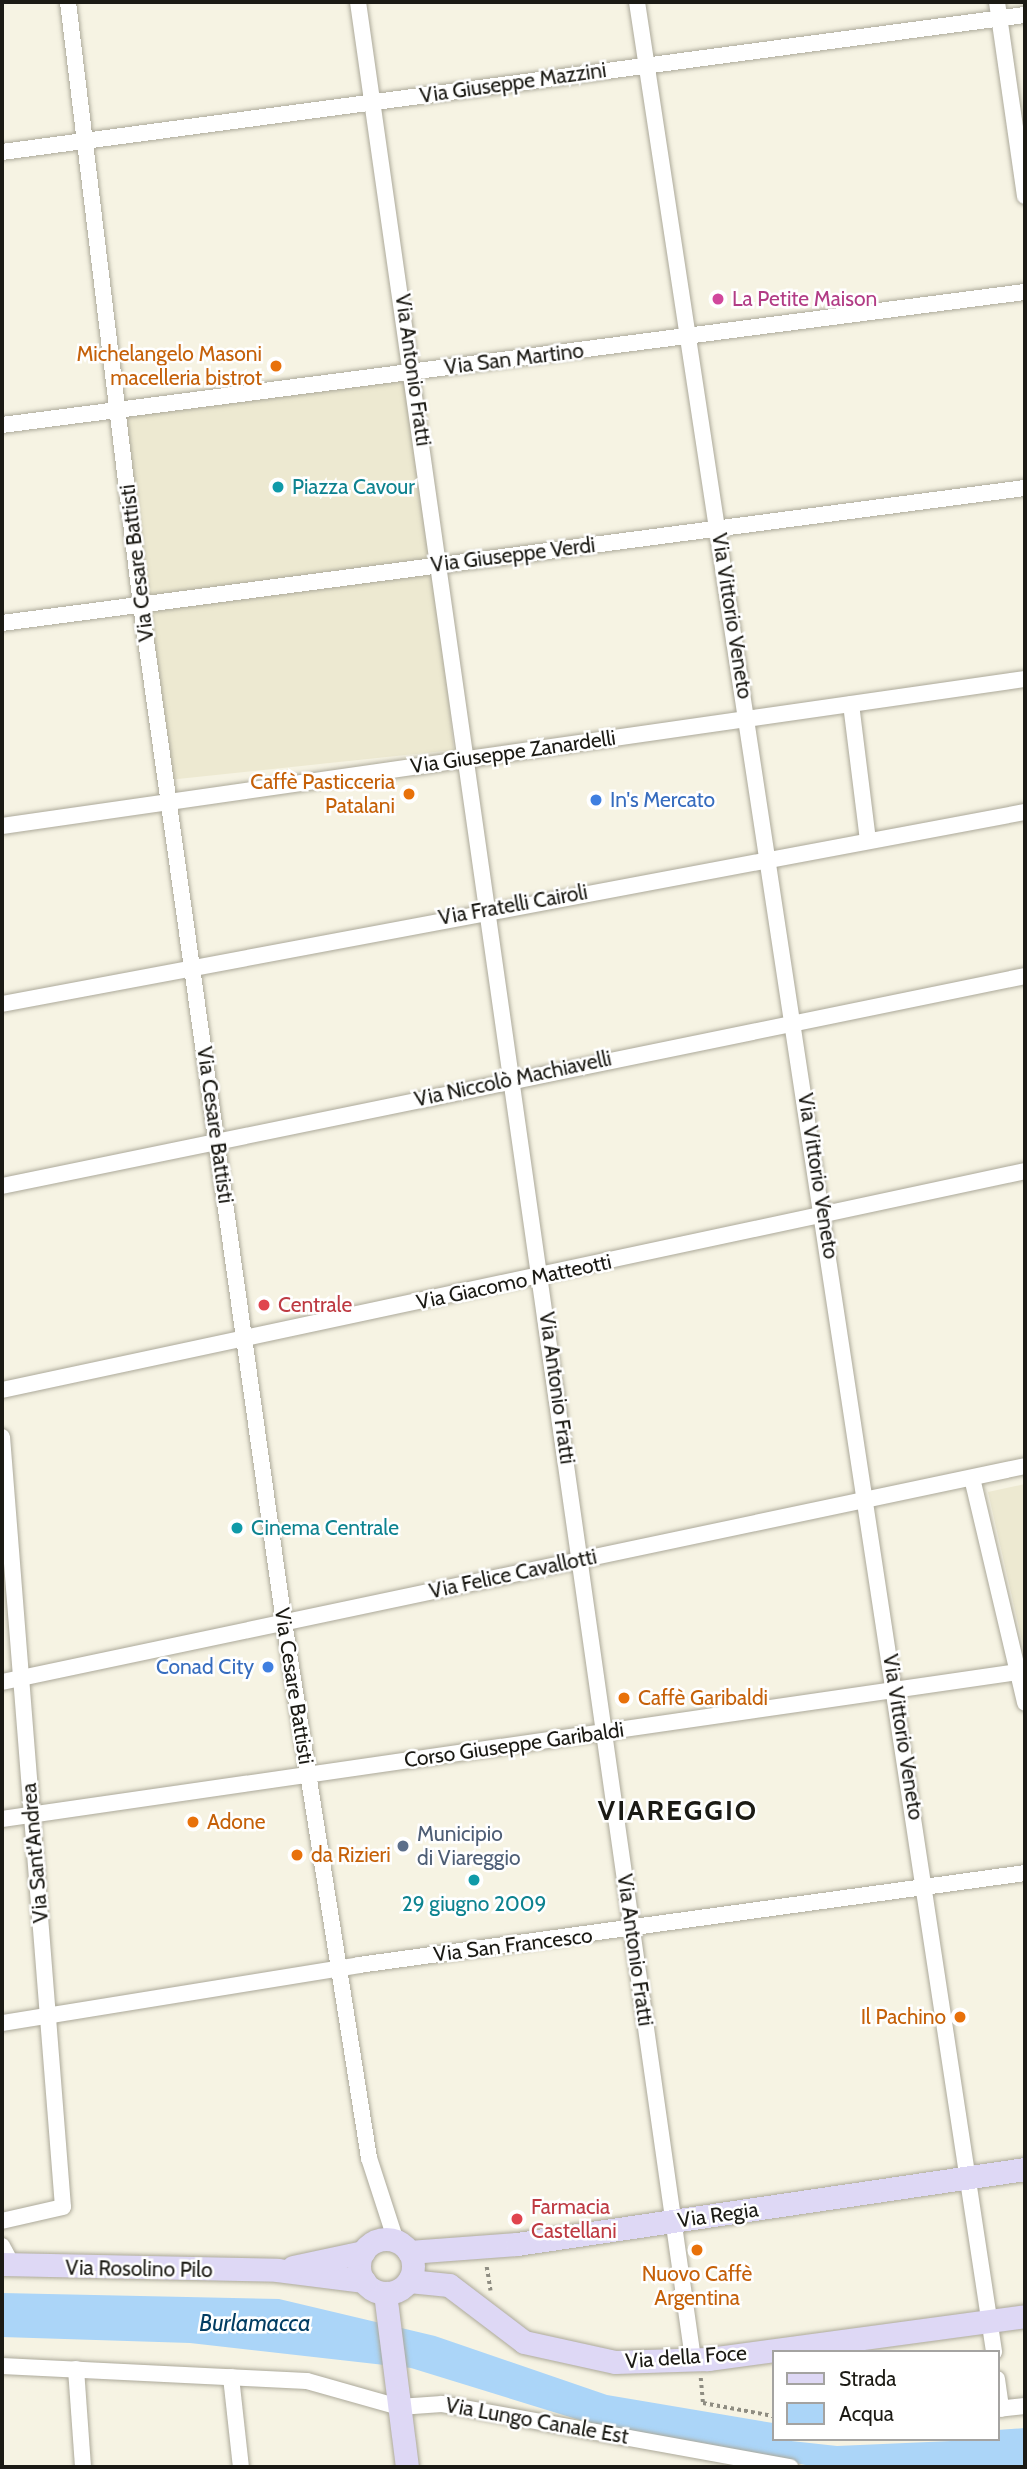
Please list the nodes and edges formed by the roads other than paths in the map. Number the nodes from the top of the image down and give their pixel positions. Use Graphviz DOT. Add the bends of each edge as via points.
graph roads {
  1 [pos="68,2"];
  2 [pos="358,2"];
  3 [pos="637,2"];
  4 [pos="998,10"];
  5 [pos="1025,15"];
  6 [pos="646,65"];
  7 [pos="372,102"];
  8 [pos="86,141"];
  9 [pos="2,152"];
  10 [pos="1025,196"];
  11 [pos="1025,292"];
  12 [pos="689,337"];
  13 [pos="414,371"];
  14 [pos="118,410"];
  15 [pos="2,425"];
  16 [pos="1025,488"];
  17 [pos="719,529"];
  18 [pos="439,565"];
  19 [pos="141,605"];
  20 [pos="2,624"];
  21 [pos="1025,679"];
  22 [pos="851,704"];
  23 [pos="748,718"];
  24 [pos="467,758"];
  25 [pos="169,803"];
  26 [pos="1025,812"];
  27 [pos="2,826"];
  28 [pos="868,840"];
  29 [pos="769,859"];
  30 [pos="489,908"];
  31 [pos="194,966"];
  32 [pos="1025,976"];
  33 [pos="2,1003"];
  34 [pos="794,1020"];
  35 [pos="513,1078"];
  36 [pos="218,1143"];
  37 [pos="1025,1171"];
  38 [pos="2,1186"];
  39 [pos="824,1216"];
  40 [pos="541,1277"];
  41 [pos="244,1339"];
  42 [pos="2,1390"];
  43 [pos="2,1437"];
  44 [pos="1025,1466"];
  45 [pos="972,1478"];
  46 [pos="867,1500"];
  47 [pos="582,1559"];
  48 [pos="284,1622"];
  49 [pos="1022,1671"];
  50 [pos="22,1678"];
  51 [pos="2,1682"];
  52 [pos="896,1689"];
  53 [pos="1025,1703"];
  54 [pos="607,1732"];
  55 [pos="309,1775"];
  56 [pos="32,1815"];
  57 [pos="2,1819"];
  58 [pos="1025,1873"];
  59 [pos="926,1889"];
  60 [pos="632,1931"];
  61 [pos="338,1971"];
  62 [pos="49,2016"];
  63 [pos="2,2023"];
  64 [pos="1025,2169"];
  65 [pos="971,2177"];
  66 [pos="2,2221"];
  67 [pos="675,2221"];
  68 [pos="402,2247"];
  69 [pos="363,2252"];
  70 [pos="5,2258"];
  71 [pos="277,2270"];
  72 [pos="364,2281"];
  73 [pos="409,2281"];
  74 [pos="386,2301"];
  75 [pos="1025,2316"];
  76 [pos="990,2321"];
  77 [pos="863,2344"];
  78 [pos="798,2350"];
  79 [pos="994,2350"];
  80 [pos="772,2352"];
  81 [pos="701,2359"];
  82 [pos="2,2366"];
  83 [pos="76,2369"];
  84 [pos="231,2377"];
  85 [pos="398,2404"];
  86 [pos="1025,2406"];
  87 [pos="999,2409"];
  88 [pos="83,2467"];
  89 [pos="241,2467"];
  90 [pos="407,2467"];
  91 [pos="790,2467"];
  1 -- 8 [label="street, Via Cesare Battisti"];
  2 -- 7 [label="street, Via Antonio Fratti"];
  3 -- 6 [label="street, Via Vittorio Veneto"];
  4 -- 5 [label="street, Via Giuseppe Mazzini"];
  4 -- 6 [label="street, Via Giuseppe Mazzini"];
  4 -- 10 [label="street"];
  6 -- 7 [label="street, Via Giuseppe Mazzini"];
  6 -- 12 [label="street, Via Vittorio Veneto"];
  7 -- 8 [label="street, Via Giuseppe Mazzini"];
  7 -- 13 [label="street, Via Antonio Fratti"];
  8 -- 9 [label="street, Via Giuseppe Mazzini"];
  8 -- 14 [label="street, Via Cesare Battisti"];
  11 -- 12 [label="street, Via San Martino"];
  12 -- 13 [label="street, Via San Martino"];
  12 -- 17 [label="street, Via Vittorio Veneto"];
  13 -- 14 [label="street, Via San Martino"];
  13 -- 18 [label="street, Via Antonio Fratti"];
  14 -- 15 [label="street, Via San Martino"];
  14 -- 19 [label="street, Via Cesare Battisti"];
  16 -- 17 [label="street, Via Giuseppe Verdi"];
  17 -- 18 [label="street, Via Giuseppe Verdi"];
  17 -- 23 [label="street, Via Vittorio Veneto"];
  18 -- 19 [label="street, Via Giuseppe Verdi"];
  18 -- 24 [label="street, Via Antonio Fratti"];
  19 -- 20 [label="street, Via Giuseppe Verdi"];
  19 -- 25 [label="street, Via Cesare Battisti"];
  21 -- 22 [label="street, Via Giuseppe Zanardelli"];
  22 -- 23 [label="street, Via Giuseppe Zanardelli"];
  22 -- 28 [label="street"];
  23 -- 24 [label="street, Via Giuseppe Zanardelli"];
  23 -- 29 [label="street, Via Vittorio Veneto"];
  24 -- 25 [label="street, Via Giuseppe Zanardelli"];
  24 -- 30 [label="street, Via Antonio Fratti"];
  25 -- 27 [label="street, Via Giuseppe Zanardelli"];
  25 -- 31 [label="street, Via Cesare Battisti"];
  26 -- 28 [label="street, Via Fratelli Cairoli"];
  28 -- 29 [label="street, Via Fratelli Cairoli"];
  29 -- 30 [label="street, Via Fratelli Cairoli"];
  29 -- 34 [label="street, Via Vittorio Veneto"];
  30 -- 31 [label="street, Via Fratelli Cairoli"];
  30 -- 35 [label="street, Via Antonio Fratti"];
  31 -- 33 [label="street, Via Fratelli Cairoli"];
  31 -- 36 [label="street, Via Cesare Battisti"];
  32 -- 34 [label="street, Via Niccolò Machiavelli"];
  34 -- 35 [label="street, Via Niccolò Machiavelli"];
  34 -- 39 [label="street, Via Vittorio Veneto"];
  35 -- 36 [label="street, Via Niccolò Machiavelli"];
  35 -- 40 [label="street, Via Antonio Fratti"];
  36 -- 38 [label="street, Via Niccolò Machiavelli"];
  36 -- 41 [label="street, Via Cesare Battisti"];
  37 -- 39 [label="street, Via Giacomo Matteotti"];
  39 -- 40 [label="street, Via Giacomo Matteotti"];
  39 -- 46 [label="street, Via Vittorio Veneto"];
  40 -- 41 [label="street, Via Giacomo Matteotti"];
  40 -- 47 [label="street, Via Antonio Fratti"];
  41 -- 42 [label="street, Via Giacomo Matteotti"];
  41 -- 48 [label="street, Via Cesare Battisti"];
  43 -- 50 [label="street, Via Sant'Andrea"];
  44 -- 45 [label="street, Via Felice Cavallotti"];
  45 -- 46 [label="street, Via Felice Cavallotti"];
  45 -- 49 [label="street"];
  46 -- 47 [label="street, Via Felice Cavallotti"];
  46 -- 52 [label="street, Via Vittorio Veneto"];
  47 -- 48 [label="street, Via Felice Cavallotti"];
  47 -- 54 [label="street, Via Antonio Fratti"];
  48 -- 50 [label="street, Via Felice Cavallotti"];
  48 -- 55 [label="street, Via Cesare Battisti"];
  49 -- 52 [label="street, Corso Giuseppe Garibaldi"];
  49 -- 53 [label="street"];
  50 -- 51 [label="street, Via Felice Cavallotti"];
  50 -- 56 [label="street, Via Sant'Andrea"];
  52 -- 54 [label="street, Corso Giuseppe Garibaldi"];
  52 -- 59 [label="street, Via Vittorio Veneto"];
  54 -- 55 [label="street, Corso Giuseppe Garibaldi"];
  54 -- 60 [label="street, Via Antonio Fratti"];
  55 -- 56 [label="street, Corso Giuseppe Garibaldi"];
  55 -- 61 [label="street, Via Cesare Battisti"];
  56 -- 57 [label="street, Corso Giuseppe Garibaldi"];
  56 -- 62 [label="street, Via Sant'Andrea"];
  58 -- 59 [label="street, Via San Francesco"];
  59 -- 60 [label="street, Via San Francesco"];
  59 -- 65 [label="street, Via Vittorio Veneto"];
  60 -- 61 [label="street, Via San Francesco"];
  60 -- 67 [label="street, Via Antonio Fratti"];
  61 -- 62 [label="street, Via San Francesco"];
  61 -- 68 [label="street, Via Cesare Battisti" via="369,2158"];
  62 -- 63 [label="street, Via San Francesco"];
  62 -- 66 [label="street, Via Sant'Andrea" via="63,2207"];
  64 -- 65 [label="street, Via Regia"];
  65 -- 67 [label="street, Via Regia"];
  65 -- 76 [label="street, Via Vittorio Veneto"];
  67 -- 68 [label="street, Via Regia" via="484,2248"];
  67 -- 81 [label="street, Via Antonio Fratti"];
  68 -- 69 [label="street" via="379,2240"];
  68 -- 73 [label="street"];
  69 -- 71 [label="street, Via Rosolino Pilo"];
  69 -- 72 [label="street"];
  70 -- 71 [label="street, Via Rosolino Pilo"];
  71 -- 72 [label="street, Via Rosolino Pilo"];
  72 -- 74 [label="street"];
  73 -- 74 [label="street"];
  73 -- 81 [label="street, Via della Foce" via="449,2285 500,2330 533,2346 615,2362"];
  74 -- 85 [label="street"];
  75 -- 76 [label="street, Via della Foce"];
  76 -- 77 [label="street, Via della Foce"];
  76 -- 79 [label="street, Via Vittorio Veneto"];
  77 -- 78 [label="street, Via della Foce"];
  80 -- 81 [label="street, Via della Foce"];
  82 -- 83 [label="street, Via Lungo Canale Est"];
  83 -- 84 [label="street, Via Lungo Canale Est"];
  83 -- 88 [label="street"];
  84 -- 85 [label="street, Via Lungo Canale Est" via="307,2381"];
  84 -- 89 [label="street"];
  85 -- 90 [label="street"];
  85 -- 91 [label="street, Via Lungo Canale Est" via="442,2403"];
  86 -- 87 [label="street"];
}
